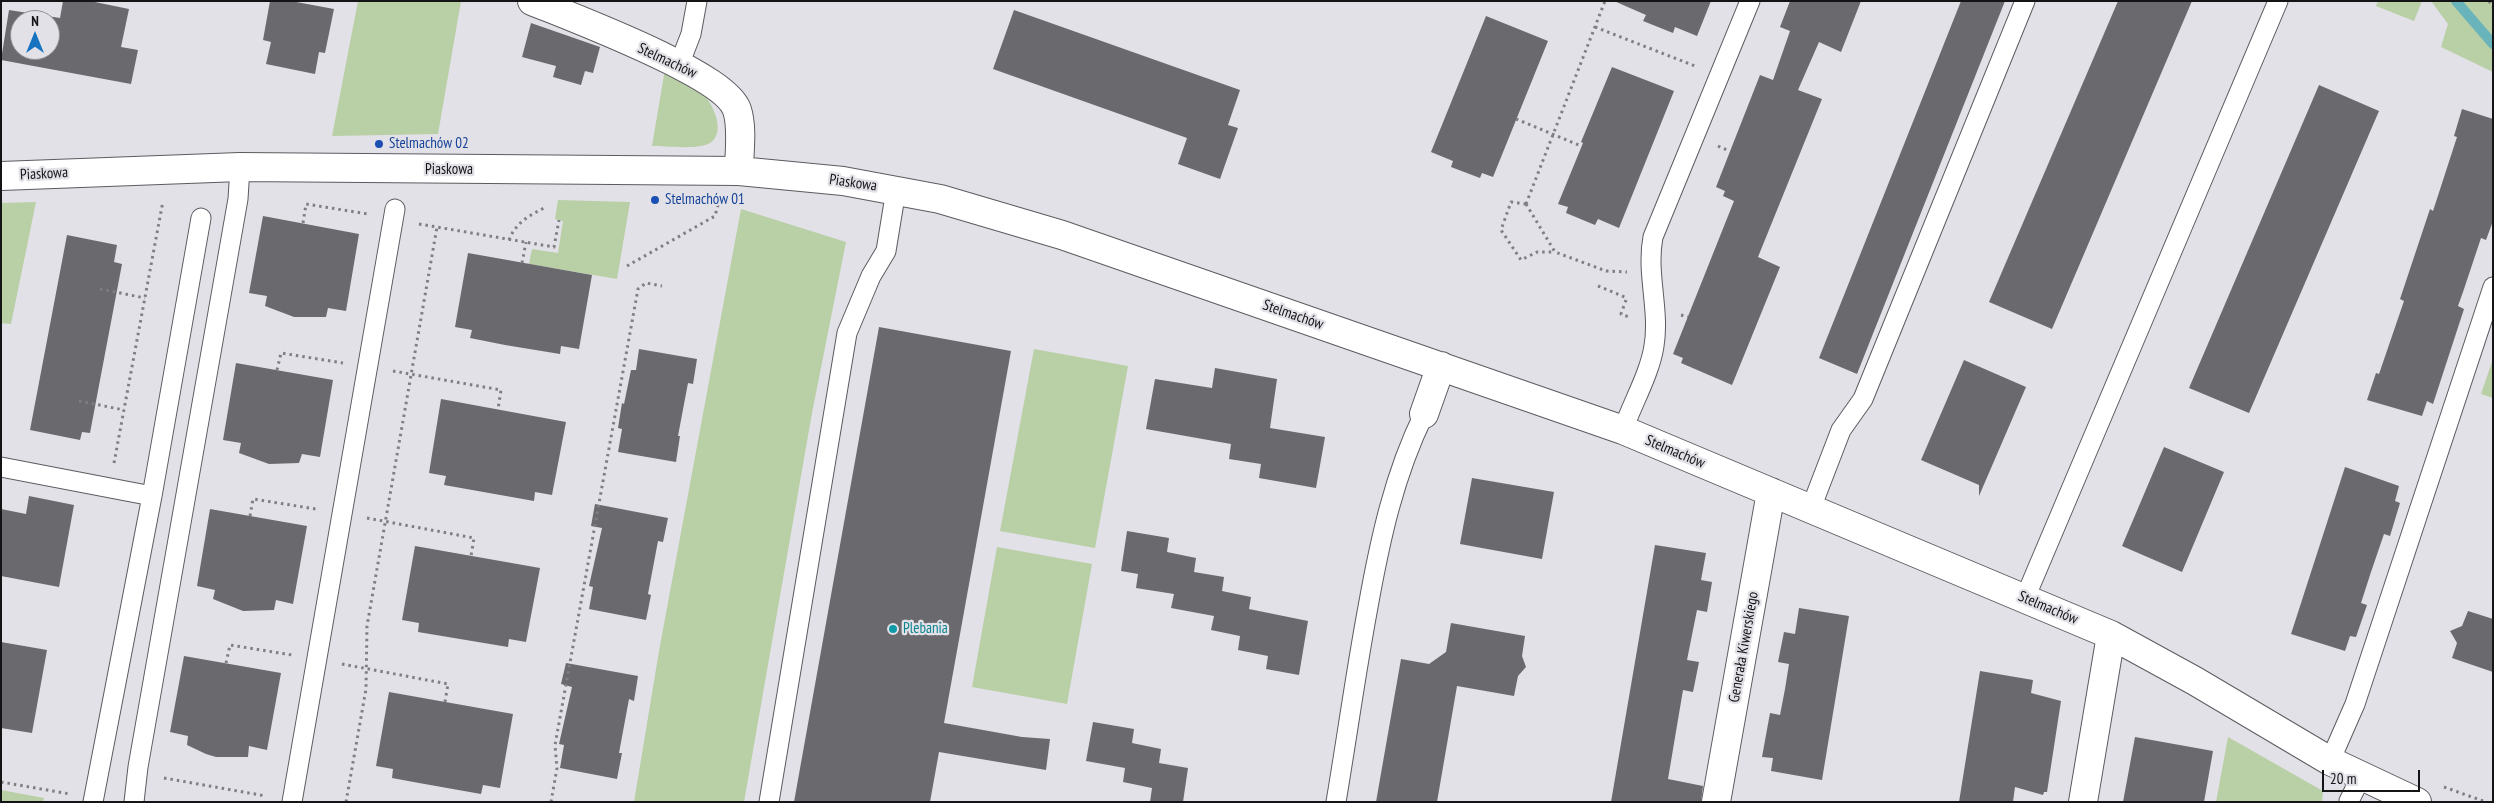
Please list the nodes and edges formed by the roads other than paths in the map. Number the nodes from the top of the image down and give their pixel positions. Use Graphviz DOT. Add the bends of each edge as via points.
graph roads {
  1 [pos="532,1"];
  2 [pos="697,1"];
  3 [pos="1750,1"];
  4 [pos="2025,1"];
  5 [pos="2278,1"];
  6 [pos="679,65"];
  7 [pos="240,167"];
  8 [pos="739,171"];
  9 [pos="1,176"];
  10 [pos="896,190"];
  11 [pos="400,217"];
  12 [pos="201,218"];
  13 [pos="2493,287"];
  14 [pos="1441,366"];
  15 [pos="1424,414"];
  16 [pos="1623,430"];
  17 [pos="1,467"];
  18 [pos="1771,492"];
  19 [pos="152,496"];
  20 [pos="1810,508"];
  21 [pos="2025,598"];
  22 [pos="2111,635"];
  23 [pos="2330,762"];
  24 [pos="2361,777"];
  25 [pos="93,800"];
  26 [pos="292,801"];
  27 [pos="2349,801"];
  28 [pos="134,802"];
  29 [pos="769,802"];
  30 [pos="1336,802"];
  31 [pos="1716,802"];
  32 [pos="2083,802"];
  33 [pos="2417,802"];
  1 -- 6 [label="street, Stelmachów"];
  2 -- 6 [label="lane" via="691,34"];
  3 -- 16 [label="lane" via="1653,238 1650,252 1654,347"];
  4 -- 20 [label="lane" via="1863,399 1841,430"];
  5 -- 21 [label="lane"];
  6 -- 8 [label="street, Stelmachów" via="711,82 730,98 737,110"];
  7 -- 8 [label="street, Piaskowa"];
  7 -- 9 [label="street, Piaskowa"];
  7 -- 28 [label="lane" via="238,199"];
  8 -- 10 [label="street, Piaskowa" via="843,181"];
  10 -- 14 [label="street, Stelmachów" via="1022,222"];
  10 -- 29 [label="lane" via="886,251 871,276 847,333"];
  11 -- 26 [label="lane" via="368,367"];
  12 -- 19 [label="lane"];
  13 -- 23 [label="lane" via="2355,704"];
  14 -- 15 [label="street"];
  14 -- 16 [label="street, Stelmachów"];
  15 -- 30 [label="lane" via="1407,448 1393,490 1375,568"];
  16 -- 18 [label="street, Stelmachów"];
  17 -- 19 [label="lane"];
  18 -- 20 [label="street, Stelmachów"];
  18 -- 31 [label="street, Generała Kiwerskiego"];
  19 -- 25 [label="lane"];
  20 -- 21 [label="street, Stelmachów"];
  21 -- 22 [label="street, Stelmachów"];
  22 -- 23 [label="street, Stelmachów" via="2196,681"];
  22 -- 32 [label="street"];
  23 -- 24 [label="street, Stelmachów"];
  24 -- 27 [label="lane"];
  24 -- 33 [label="street, Stelmachów"];
}
